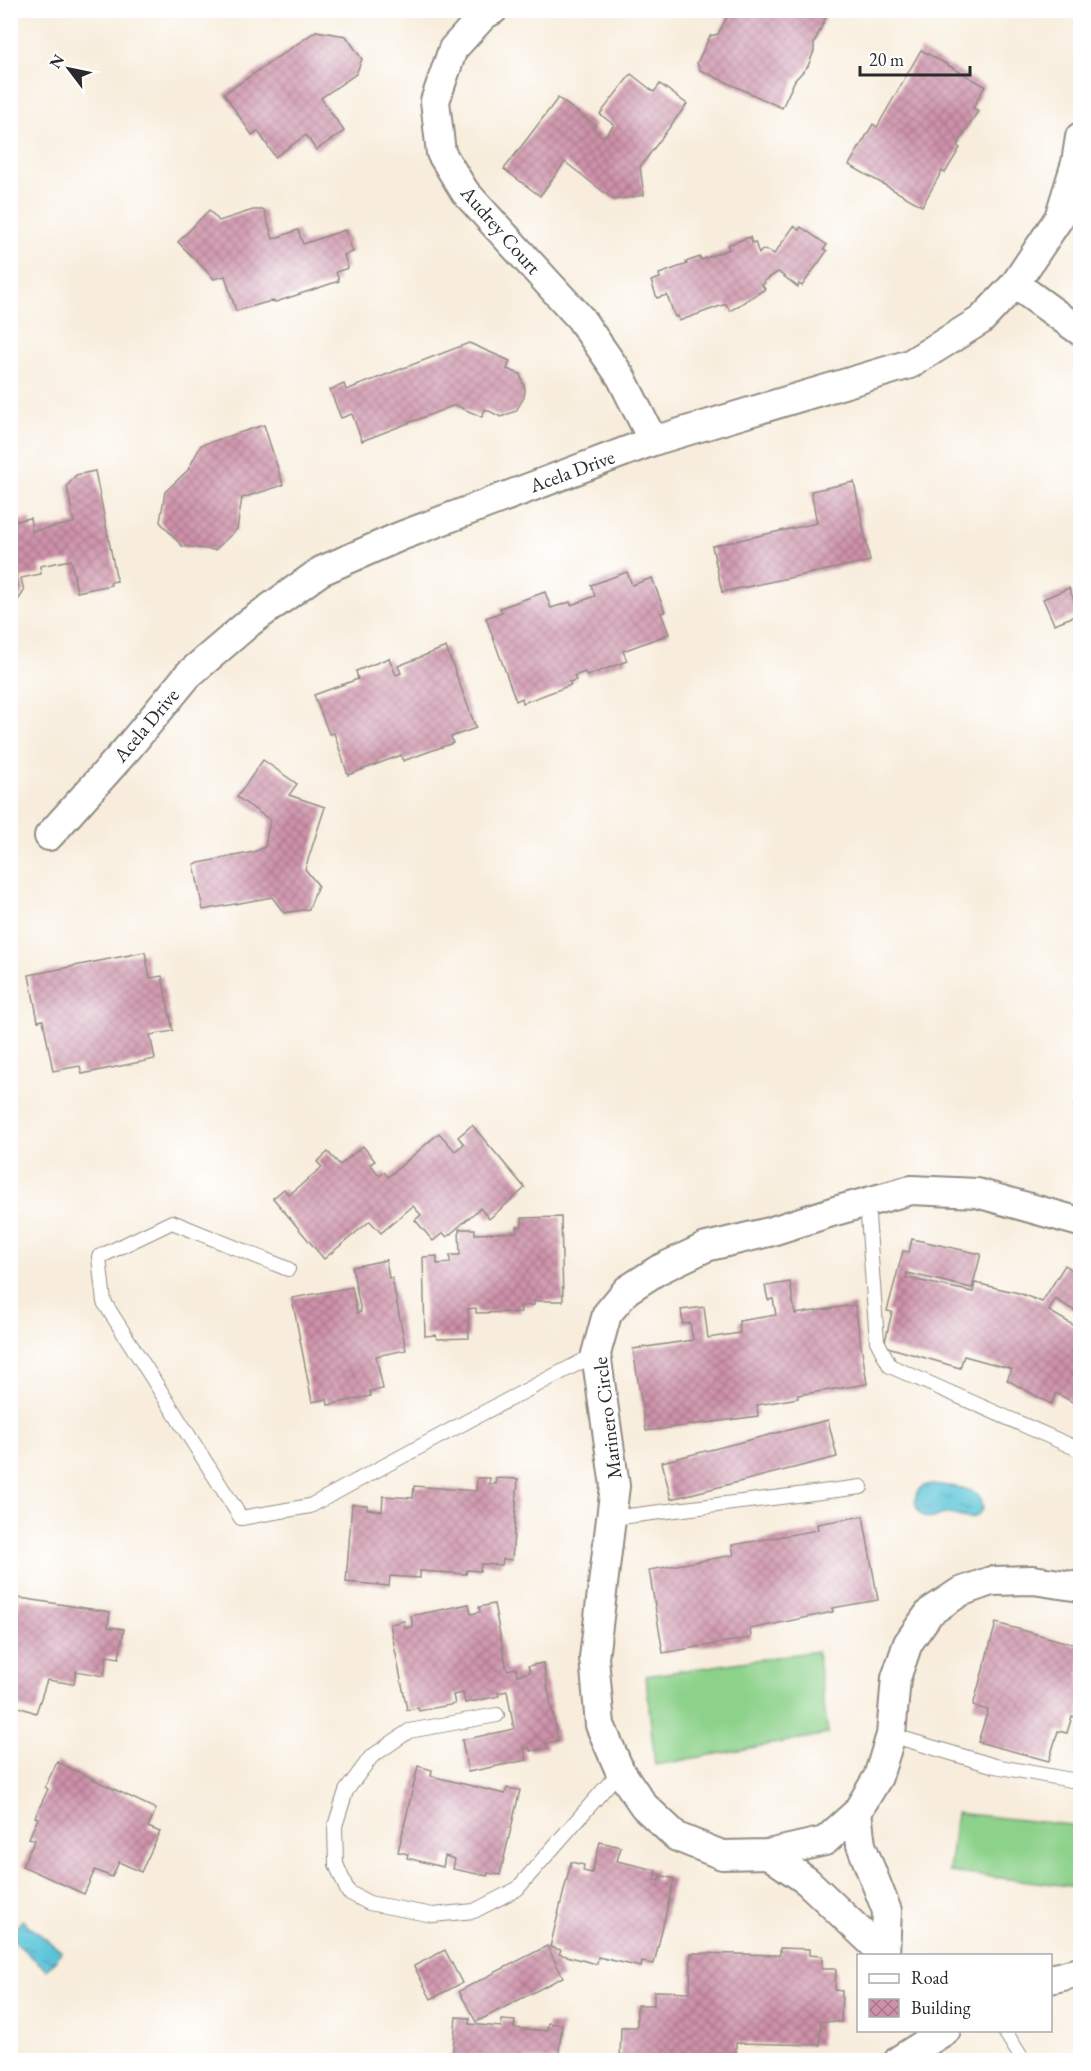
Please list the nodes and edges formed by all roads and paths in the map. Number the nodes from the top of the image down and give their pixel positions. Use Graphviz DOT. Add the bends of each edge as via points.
graph roads {
  1 [pos="493,10"];
  2 [pos="1080,137"];
  3 [pos="1016,284"];
  4 [pos="1080,331"];
  5 [pos="653,441"];
  6 [pos="48,836"];
  7 [pos="867,1202"];
  8 [pos="1080,1222"];
  9 [pos="288,1269"];
  10 [pos="596,1354"];
  11 [pos="1080,1450"];
  12 [pos="861,1487"];
  13 [pos="612,1518"];
  14 [pos="1080,1587"];
  15 [pos="497,1715"];
  16 [pos="891,1735"];
  17 [pos="620,1771"];
  18 [pos="1080,1779"];
  19 [pos="857,1812"];
  20 [pos="768,1854"];
  21 [pos="885,1954"];
  22 [pos="1080,1972"];
  23 [pos="1052,1979"];
  24 [pos="1005,2032"];
  25 [pos="935,2033"];
  26 [pos="899,2061"];
  27 [pos="1023,2061"];
  1 -- 5 [label="street, Audrey Court" via="453,49 435,101 441,153 465,192 580,318 621,377"];
  2 -- 3 [label="street, Acela Drive" via="1059,218"];
  3 -- 4 [label="street"];
  3 -- 5 [label="street, Acela Drive" via="981,320 910,364"];
  5 -- 6 [label="street, Acela Drive" via="401,536 321,571 250,622 188,675"];
  7 -- 8 [label="street, Marinero Circle" via="911,1190 977,1193"];
  7 -- 10 [label="street, Marinero Circle" via="706,1247 658,1270 627,1290 607,1314"];
  7 -- 11 [label="lane" via="877,1341 890,1366"];
  9 -- 10 [label="lane" via="172,1222 99,1257 104,1302 241,1518 310,1506"];
  10 -- 13 [label="street, Marinero Circle" via="615,1486"];
  12 -- 13 [label="lane"];
  13 -- 17 [label="street, Marinero Circle" via="594,1658 600,1725"];
  14 -- 16 [label="street, Marinero Circle" via="1033,1580 991,1581 960,1592 930,1612 908,1643 896,1678"];
  15 -- 17 [label="lane" via="409,1731 371,1756 346,1791 335,1826 336,1864 348,1892 369,1903 433,1915 474,1911 517,1889"];
  16 -- 18 [label="lane" via="995,1766"];
  16 -- 19 [label="street, Marinero Circle" via="878,1777"];
  17 -- 20 [label="street, Marinero Circle" via="644,1806 677,1837 722,1855"];
  19 -- 20 [label="street, Marinero Circle" via="825,1841"];
  19 -- 21 [label="street" via="861,1845 887,1911"];
  20 -- 21 [label="street" via="807,1881"];
  22 -- 23 [label="street"];
  24 -- 27 [label="lane"];
  25 -- 26 [label="street"];
}
